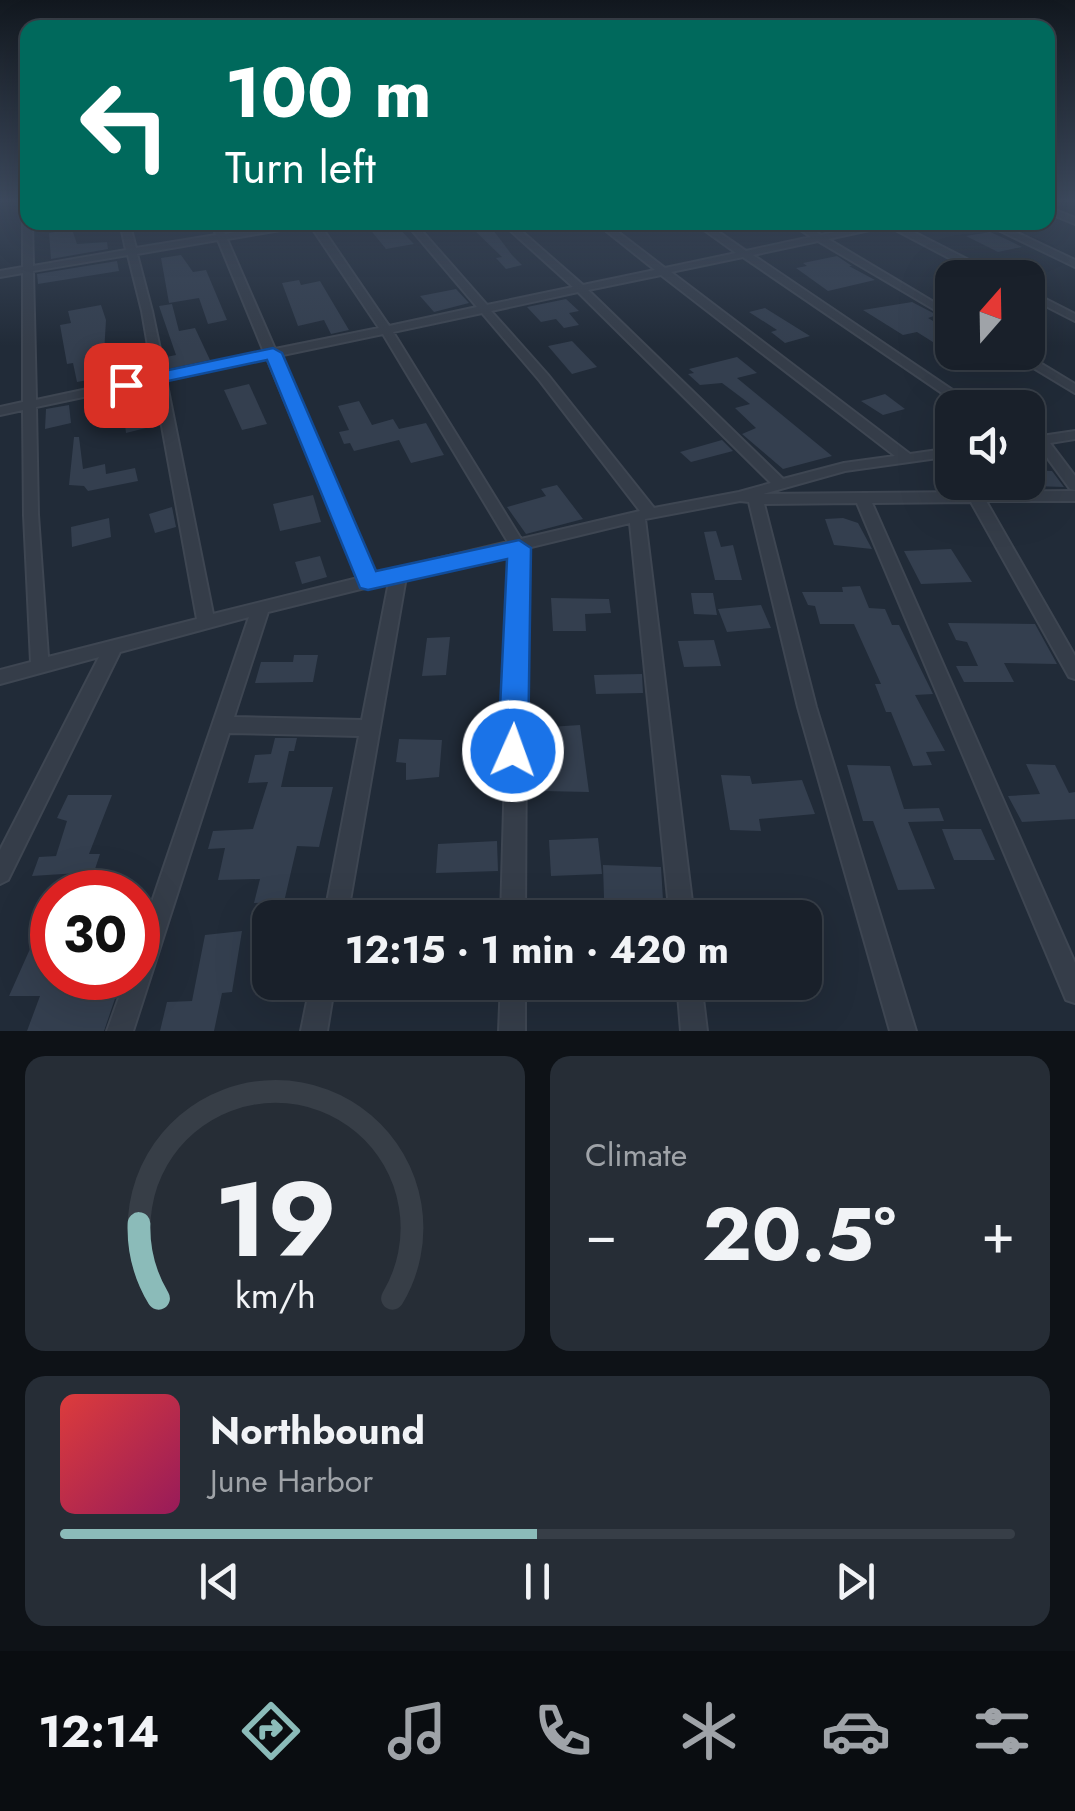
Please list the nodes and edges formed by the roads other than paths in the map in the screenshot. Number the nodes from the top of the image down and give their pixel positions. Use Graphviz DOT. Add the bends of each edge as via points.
graph roads {
  1 [pos="29,250"];
  2 [pos="146,250"];
  3 [pos="227,250"];
  4 [pos="331,250"];
  5 [pos="434,250"];
  6 [pos="537,250"];
  7 [pos="634,250"];
  8 [pos="738,250"];
  9 [pos="763,250"];
  10 [pos="838,250"];
  11 [pos="1046,250"];
  12 [pos="129,253"];
  13 [pos="744,254"];
  14 [pos="1075,264"];
  15 [pos="30,269"];
  16 [pos="661,272"];
  17 [pos="0,274"];
  18 [pos="581,289"];
  19 [pos="1045,302"];
  20 [pos="935,307"];
  21 [pos="486,310"];
  22 [pos="1075,318"];
  23 [pos="386,330"];
  24 [pos="273,353"];
  25 [pos="1043,370"];
  26 [pos="157,378"];
  27 [pos="1075,389"];
  28 [pos="946,390"];
  29 [pos="32,404"];
  30 [pos="0,411"];
  31 [pos="1075,435"];
  32 [pos="1045,439"];
  33 [pos="1045,453"];
  34 [pos="935,455"];
  35 [pos="908,459"];
  36 [pos="780,484"];
  37 [pos="1075,486"];
  38 [pos="1045,496"];
  39 [pos="1075,496"];
  40 [pos="748,497"];
  41 [pos="935,498"];
  42 [pos="863,499"];
  43 [pos="978,500"];
  44 [pos="643,515"];
  45 [pos="519,548"];
  46 [pos="399,574"];
  47 [pos="368,582"];
  48 [pos="262,608"];
  49 [pos="206,623"];
  50 [pos="114,646"];
  51 [pos="40,666"];
  52 [pos="1075,672"];
  53 [pos="0,678"];
  54 [pos="222,725"];
  55 [pos="370,728"];
  56 [pos="0,872"];
  57 [pos="338,900"];
  58 [pos="513,900"];
  59 [pos="680,900"];
  60 [pos="1075,991"];
  61 [pos="320,1000"];
  62 [pos="513,1000"];
  63 [pos="691,1000"];
  64 [pos="120,1031"];
  65 [pos="314,1031"];
  66 [pos="512,1031"];
  67 [pos="694,1031"];
  68 [pos="904,1031"];
  1 -- 15 [label="street"];
  2 -- 12 [label="street"];
  3 -- 24 [label="street"];
  4 -- 23 [label="street"];
  5 -- 21 [label="street"];
  6 -- 18 [label="street"];
  7 -- 16 [label="street"];
  8 -- 13 [label="street"];
  9 -- 13 [label="street"];
  10 -- 20 [label="street"];
  11 -- 14 [label="street"];
  12 -- 15 [label="street"];
  12 -- 26 [label="street"];
  13 -- 16 [label="street"];
  13 -- 28 [label="street"];
  15 -- 17 [label="street"];
  15 -- 29 [label="street"];
  16 -- 18 [label="street"];
  16 -- 35 [label="street"];
  18 -- 21 [label="street"];
  18 -- 36 [label="street"];
  19 -- 22 [label="street"];
  21 -- 23 [label="street"];
  21 -- 44 [label="street"];
  23 -- 24 [label="street"];
  23 -- 45 [label="street"];
  24 -- 26 [label="street"];
  24 -- 47 [label="street"];
  25 -- 27 [label="street"];
  26 -- 29 [label="street"];
  26 -- 49 [label="street"];
  29 -- 30 [label="street"];
  29 -- 51 [label="street"];
  31 -- 32 [label="street"];
  33 -- 37 [label="street"];
  34 -- 35 [label="street"];
  35 -- 36 [label="street"];
  36 -- 40 [label="street"];
  38 -- 39 [label="street"];
  40 -- 42 [label="street"];
  40 -- 44 [label="street"];
  40 -- 68 [label="street"];
  41 -- 42 [label="street"];
  42 -- 60 [label="street"];
  43 -- 52 [label="street"];
  44 -- 45 [label="street"];
  44 -- 59 [label="street"];
  45 -- 46 [label="street"];
  45 -- 58 [label="street"];
  46 -- 47 [label="street"];
  46 -- 55 [label="street"];
  47 -- 48 [label="street"];
  48 -- 49 [label="street"];
  48 -- 54 [label="street"];
  49 -- 50 [label="street"];
  50 -- 51 [label="street"];
  50 -- 56 [label="street"];
  51 -- 53 [label="street"];
  54 -- 55 [label="street"];
  54 -- 64 [label="street"];
  55 -- 57 [label="street"];
  61 -- 65 [label="street"];
  62 -- 66 [label="street"];
  63 -- 67 [label="street"];
}
